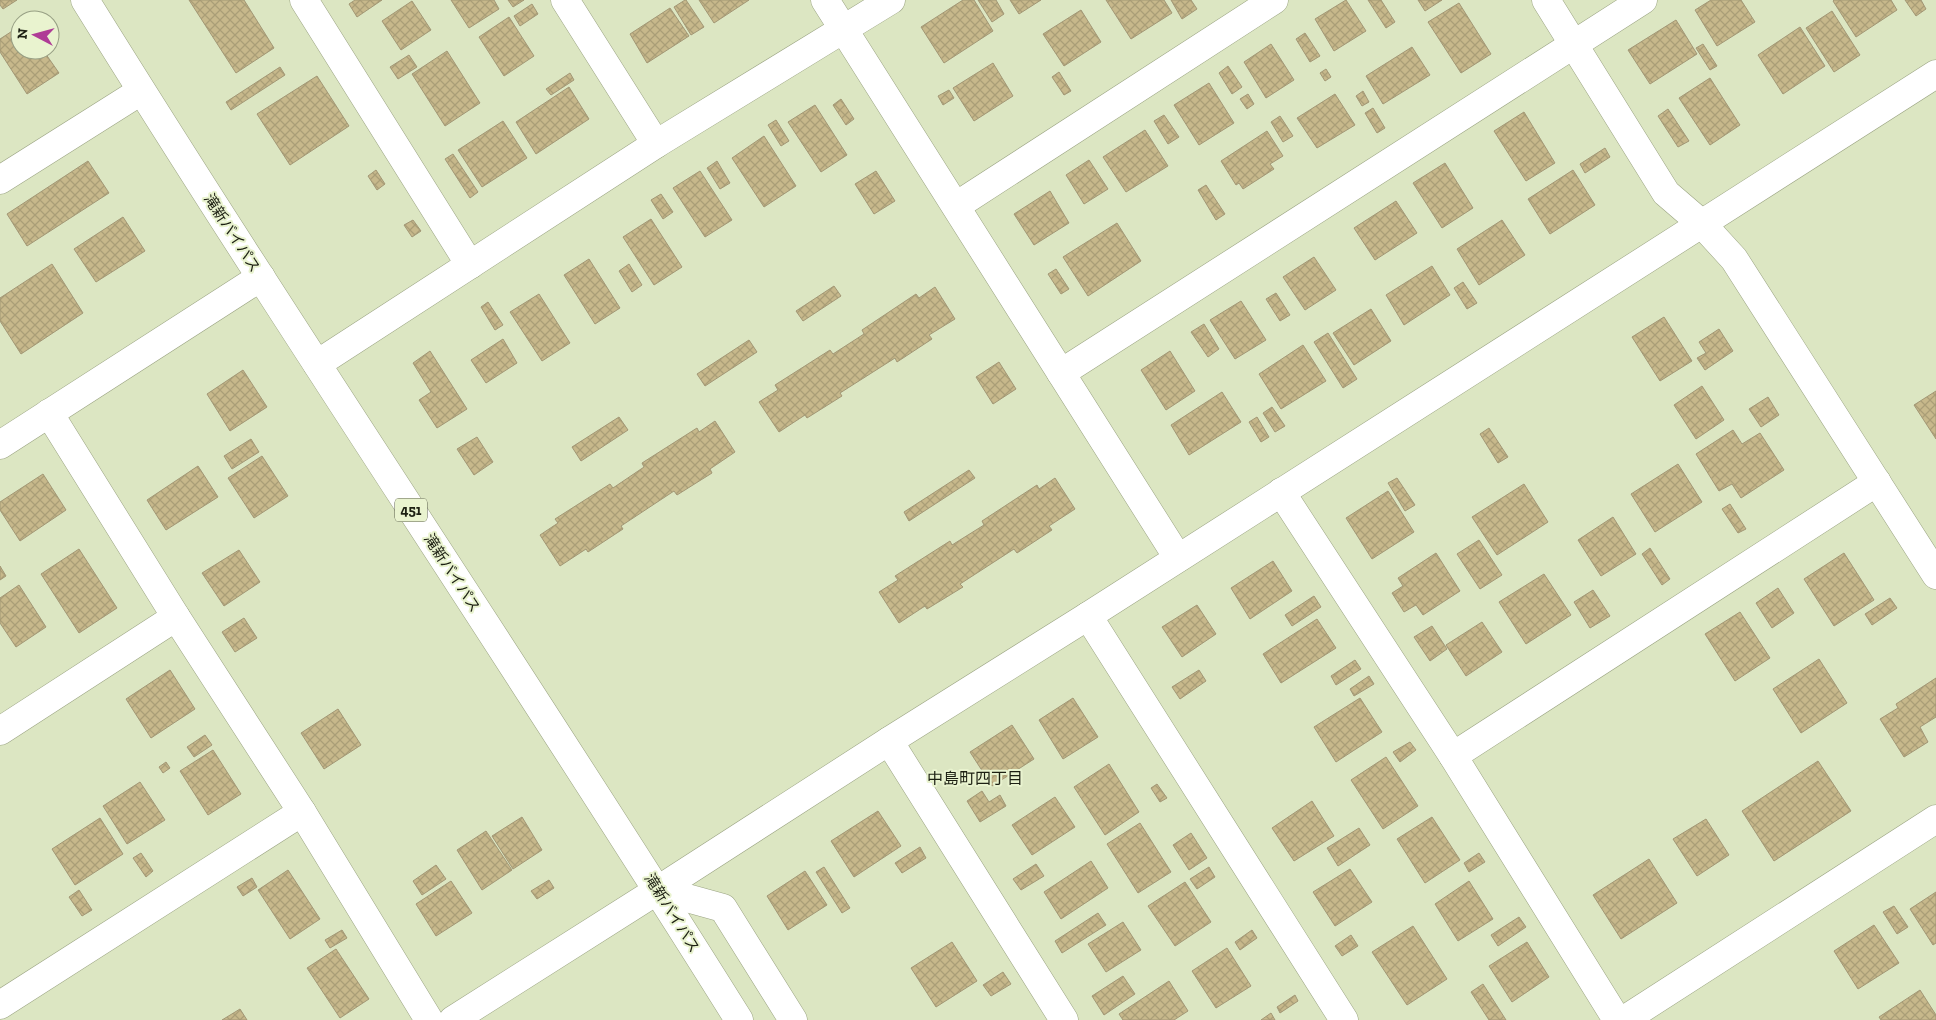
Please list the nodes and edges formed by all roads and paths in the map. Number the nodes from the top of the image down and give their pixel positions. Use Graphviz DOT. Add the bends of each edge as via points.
graph roads {
  1 [pos="85,0"];
  2 [pos="304,0"];
  3 [pos="565,0"];
  4 [pos="825,0"];
  5 [pos="892,0"];
  6 [pos="1274,0"];
  7 [pos="1546,0"];
  8 [pos="1643,0"];
  9 [pos="844,30"];
  10 [pos="1574,45"];
  11 [pos="1932,85"];
  12 [pos="141,91"];
  13 [pos="656,144"];
  14 [pos="0,180"];
  15 [pos="956,206"];
  16 [pos="1702,224"];
  17 [pos="470,265"];
  18 [pos="261,277"];
  19 [pos="317,364"];
  20 [pos="1061,373"];
  21 [pos="50,413"];
  22 [pos="0,444"];
  23 [pos="1877,482"];
  24 [pos="1281,492"];
  25 [pos="1178,558"];
  26 [pos="1936,574"];
  27 [pos="1088,616"];
  28 [pos="176,617"];
  29 [pos="0,731"];
  30 [pos="889,741"];
  31 [pos="1453,756"];
  32 [pos="302,812"];
  33 [pos="1936,819"];
  34 [pos="658,890"];
  35 [pos="0,1005"];
  36 [pos="429,1020"];
  37 [pos="453,1020"];
  38 [pos="739,1020"];
  39 [pos="793,1020"];
  40 [pos="1064,1020"];
  41 [pos="1344,1020"];
  42 [pos="1618,1020"];
  43 [pos="1624,1020"];
  1 -- 12 [label="main road, 滝新バイパス / 451"];
  2 -- 17 [label="main road"];
  3 -- 13 [label="main road"];
  4 -- 9 [label="main road"];
  5 -- 9 [label="main road"];
  6 -- 15 [label="main road"];
  7 -- 10 [label="main road"];
  8 -- 10 [label="main road"];
  9 -- 13 [label="main road"];
  9 -- 15 [label="main road"];
  10 -- 16 [label="main road" via="1666,192"];
  10 -- 20 [label="main road"];
  11 -- 16 [label="main road"];
  12 -- 14 [label="main road"];
  12 -- 18 [label="main road, 滝新バイパス / 451"];
  13 -- 17 [label="main road"];
  15 -- 20 [label="main road"];
  16 -- 23 [label="main road" via="1734,258"];
  16 -- 24 [label="main road"];
  17 -- 19 [label="main road"];
  18 -- 19 [label="main road, 滝新バイパス / 451"];
  18 -- 21 [label="main road"];
  19 -- 34 [label="main road, 滝新バイパス / 451"];
  20 -- 25 [label="main road"];
  21 -- 22 [label="main road"];
  21 -- 28 [label="main road"];
  23 -- 26 [label="main road"];
  23 -- 31 [label="main road"];
  24 -- 25 [label="main road"];
  24 -- 31 [label="main road"];
  25 -- 27 [label="main road"];
  27 -- 30 [label="main road"];
  27 -- 41 [label="main road"];
  28 -- 29 [label="main road"];
  28 -- 32 [label="main road"];
  30 -- 34 [label="main road"];
  30 -- 40 [label="main road"];
  31 -- 42 [label="main road"];
  32 -- 35 [label="main road"];
  32 -- 36 [label="main road"];
  33 -- 43 [label="main road"];
  34 -- 37 [label="main road"];
  34 -- 38 [label="main road, 滝新バイパス / 451"];
  34 -- 39 [label="main road" via="723,908"];
}
